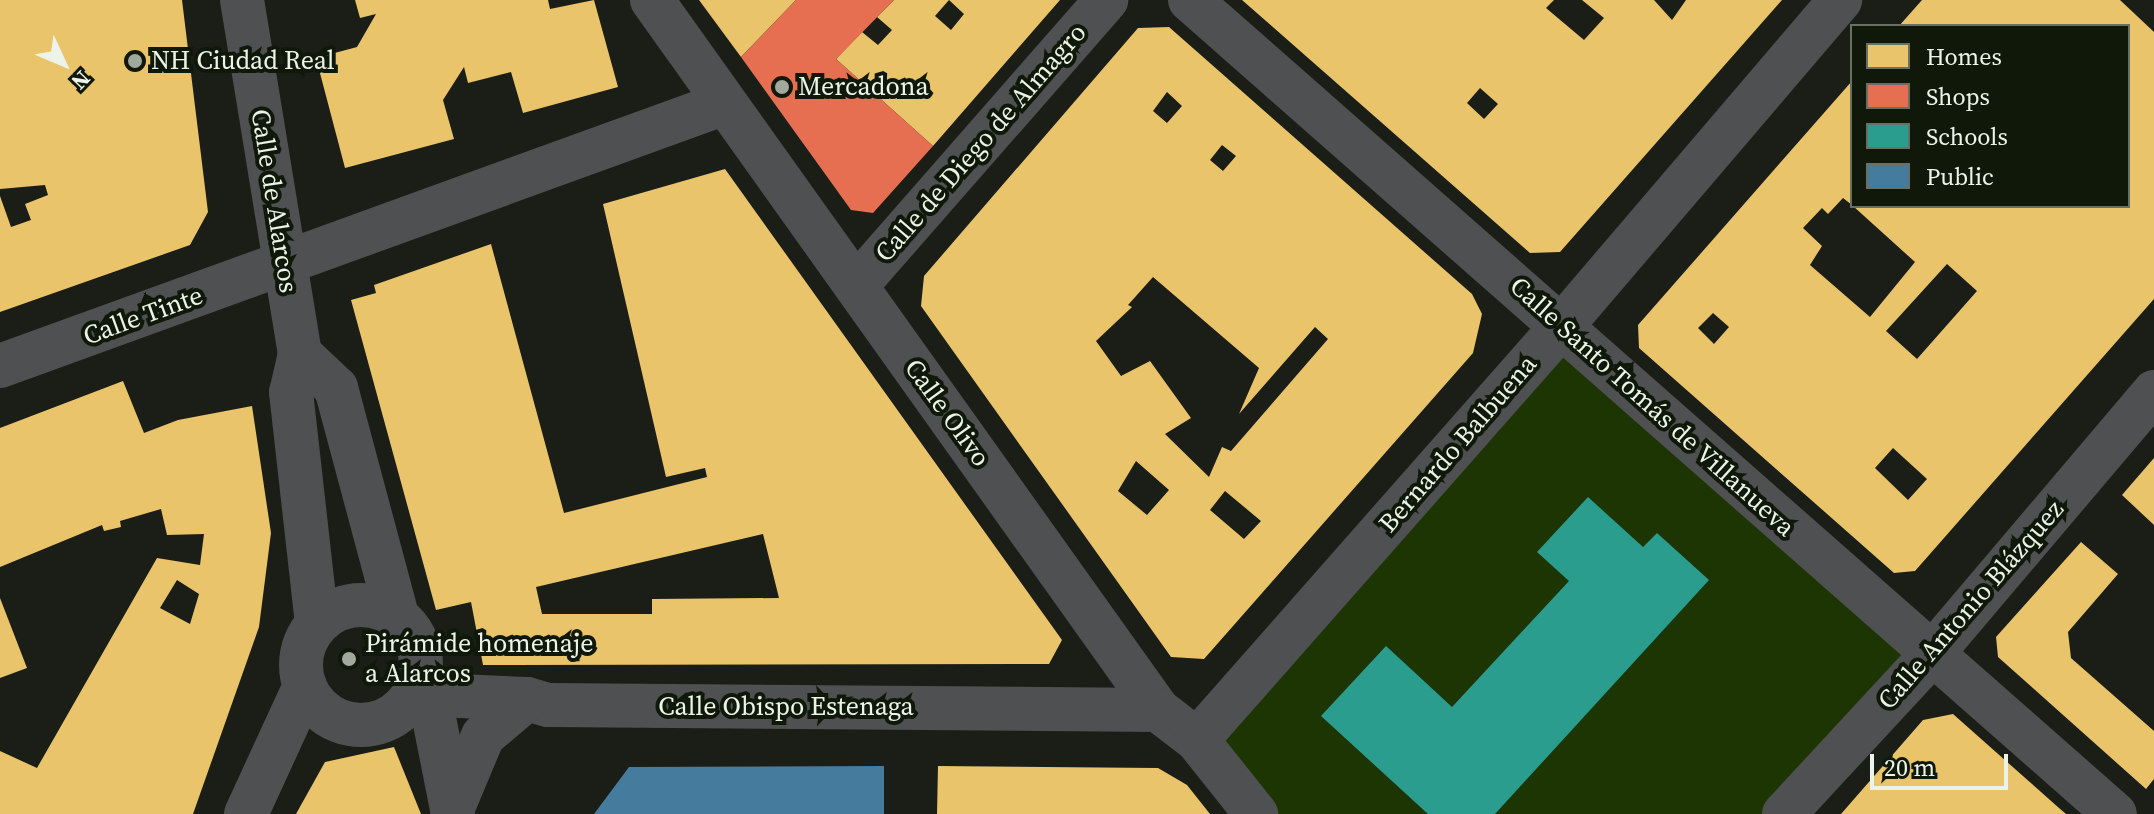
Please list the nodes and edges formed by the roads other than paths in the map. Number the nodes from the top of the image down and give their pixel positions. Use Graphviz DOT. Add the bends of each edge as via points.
graph roads {
  1 [pos="242,0"];
  2 [pos="652,0"];
  3 [pos="1106,0"];
  4 [pos="1190,0"];
  5 [pos="1840,0"];
  6 [pos="725,103"];
  7 [pos="286,265"];
  8 [pos="856,286"];
  9 [pos="1561,327"];
  10 [pos="300,354"];
  11 [pos="0,366"];
  12 [pos="2154,392"];
  13 [pos="397,616"];
  14 [pos="317,623"];
  15 [pos="1931,655"];
  16 [pos="305,686"];
  17 [pos="422,693"];
  18 [pos="527,699"];
  19 [pos="1158,710"];
  20 [pos="1197,740"];
  21 [pos="452,812"];
  22 [pos="246,814"];
  23 [pos="1256,814"];
  24 [pos="1784,814"];
  25 [pos="2115,814"];
  1 -- 7 [label="street, Calle de Alarcos"];
  2 -- 6 [label="street, Calle Olivo"];
  3 -- 8 [label="street, Calle de Diego de Almagro"];
  4 -- 9 [label="street, Calle Santo Tomás de Villanueva"];
  5 -- 9 [label="street, Bernardo Balbuena"];
  6 -- 7 [label="street, Calle Tinte"];
  6 -- 8 [label="street, Calle Olivo"];
  7 -- 10 [label="street, Calle de Alarcos"];
  7 -- 11 [label="street, Calle Tinte"];
  8 -- 19 [label="street, Calle Olivo"];
  9 -- 15 [label="street, Calle Santo Tomás de Villanueva"];
  9 -- 20 [label="street, Bernardo Balbuena"];
  10 -- 13 [label="street" via="336,388"];
  10 -- 14 [label="street, Calle de Alarcos" via="291,392"];
  12 -- 15 [label="street, Calle Antonio Blázquez"];
  13 -- 14 [label="street" via="366,604 343,608"];
  13 -- 17 [label="street" via="420,649"];
  14 -- 16 [label="street" via="301,662"];
  15 -- 24 [label="street, Calle Antonio Blázquez"];
  15 -- 25 [label="street, Calle Santo Tomás de Villanueva"];
  16 -- 17 [label="street" via="320,709 349,724 387,719"];
  16 -- 22 [label="street"];
  17 -- 18 [label="street, Calle Obispo Estenaga"];
  17 -- 21 [label="street"];
  18 -- 19 [label="street, Calle Obispo Estenaga" via="548,705"];
  18 -- 21 [label="street" via="483,736"];
  19 -- 20 [label="street, Calle Olivo"];
  20 -- 23 [label="street, Calle Olivo"];
}
